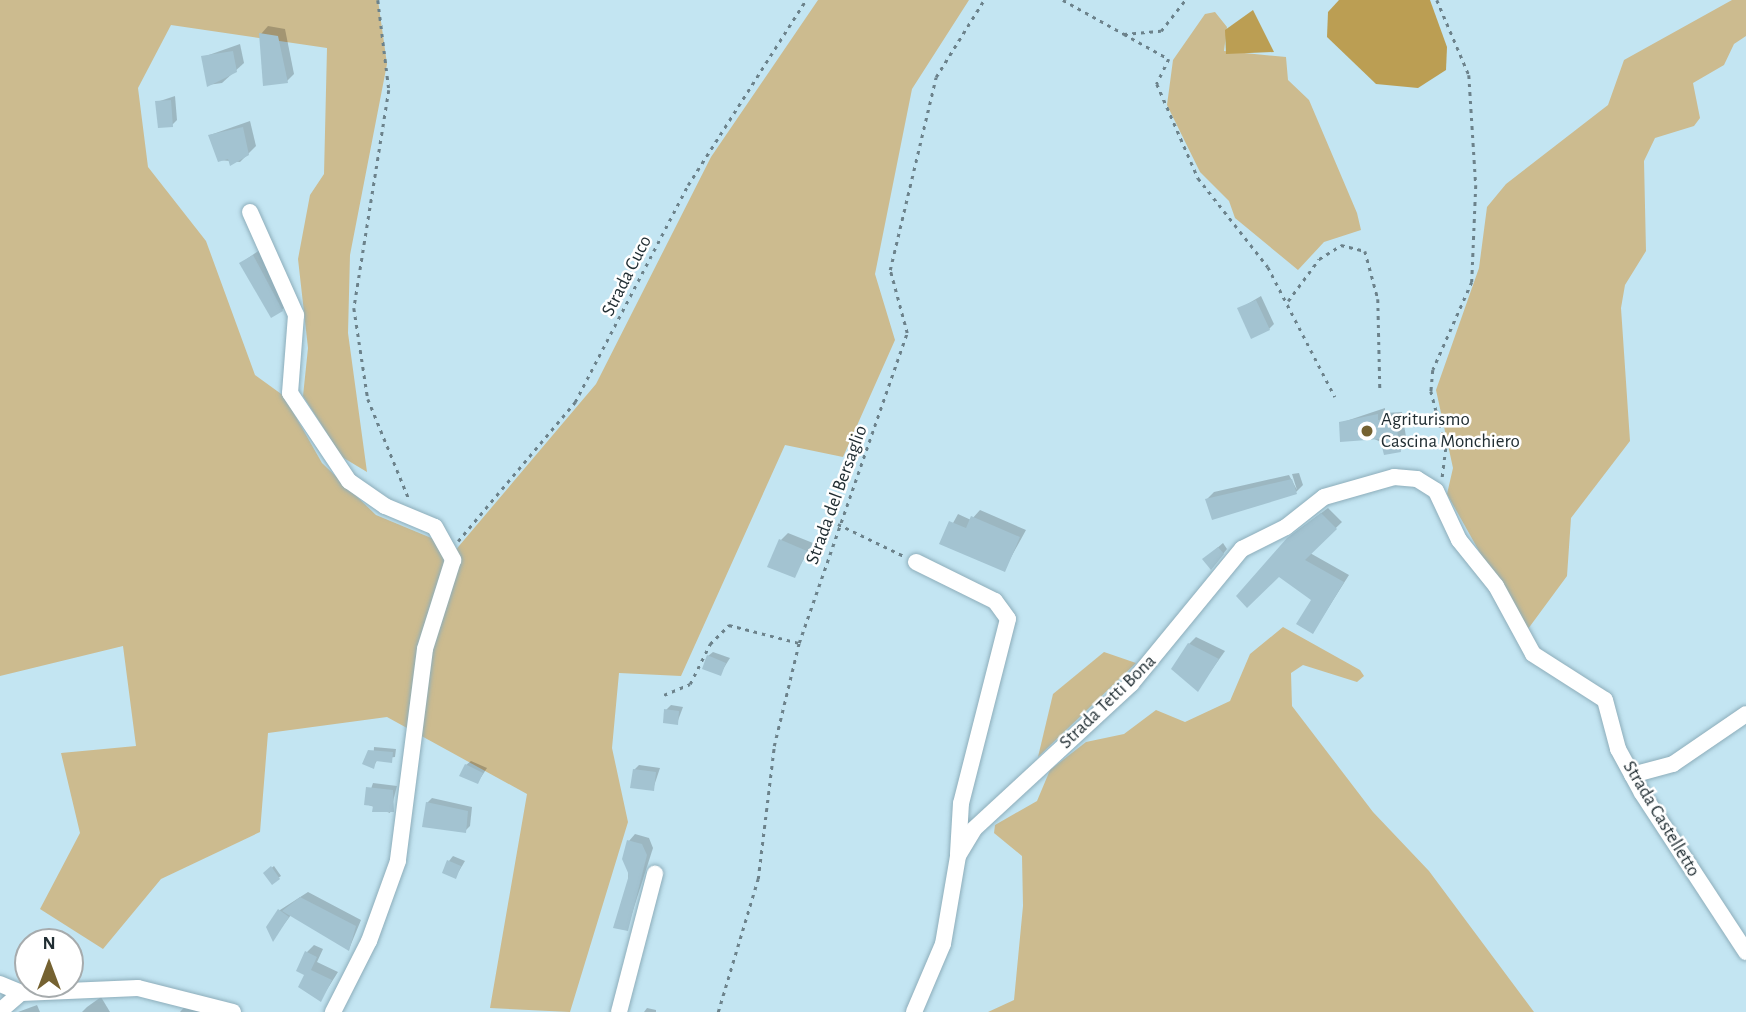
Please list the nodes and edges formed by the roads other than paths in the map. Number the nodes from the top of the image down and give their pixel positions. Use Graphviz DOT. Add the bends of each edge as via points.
graph roads {
  1 [pos="250,212"];
  2 [pos="1436,491"];
  3 [pos="916,562"];
  4 [pos="1746,714"];
  5 [pos="1632,775"];
  6 [pos="958,856"];
  7 [pos="654,874"];
  8 [pos="1746,951"];
  9 [pos="84,990"];
  10 [pos="15,998"];
  11 [pos="0,1011"];
  12 [pos="233,1012"];
  13 [pos="333,1012"];
  14 [pos="619,1012"];
  15 [pos="914,1012"];
  1 -- 13 [label="street" via="296,315 290,393 349,481 385,506 421,521 451,548 451,570 433,606 425,649 398,861 369,941"];
  2 -- 5 [label="street, Strada Castelletto" via="1459,540 1496,586 1533,654 1605,700"];
  2 -- 6 [label="street, Strada Tetti Bona" via="1409,477 1365,483 1324,497 1286,527 1242,548 1131,684 994,808"];
  3 -- 6 [label="street" via="995,601 1008,619 961,803"];
  4 -- 5 [label="street" via="1673,764"];
  5 -- 8 [label="street, Strada Castelletto"];
  6 -- 15 [label="street, Strada Tetti Bona" via="943,944"];
  7 -- 14 [label="street"];
  9 -- 12 [label="street" via="138,988"];
  10 -- 11 [label="street"];
}
